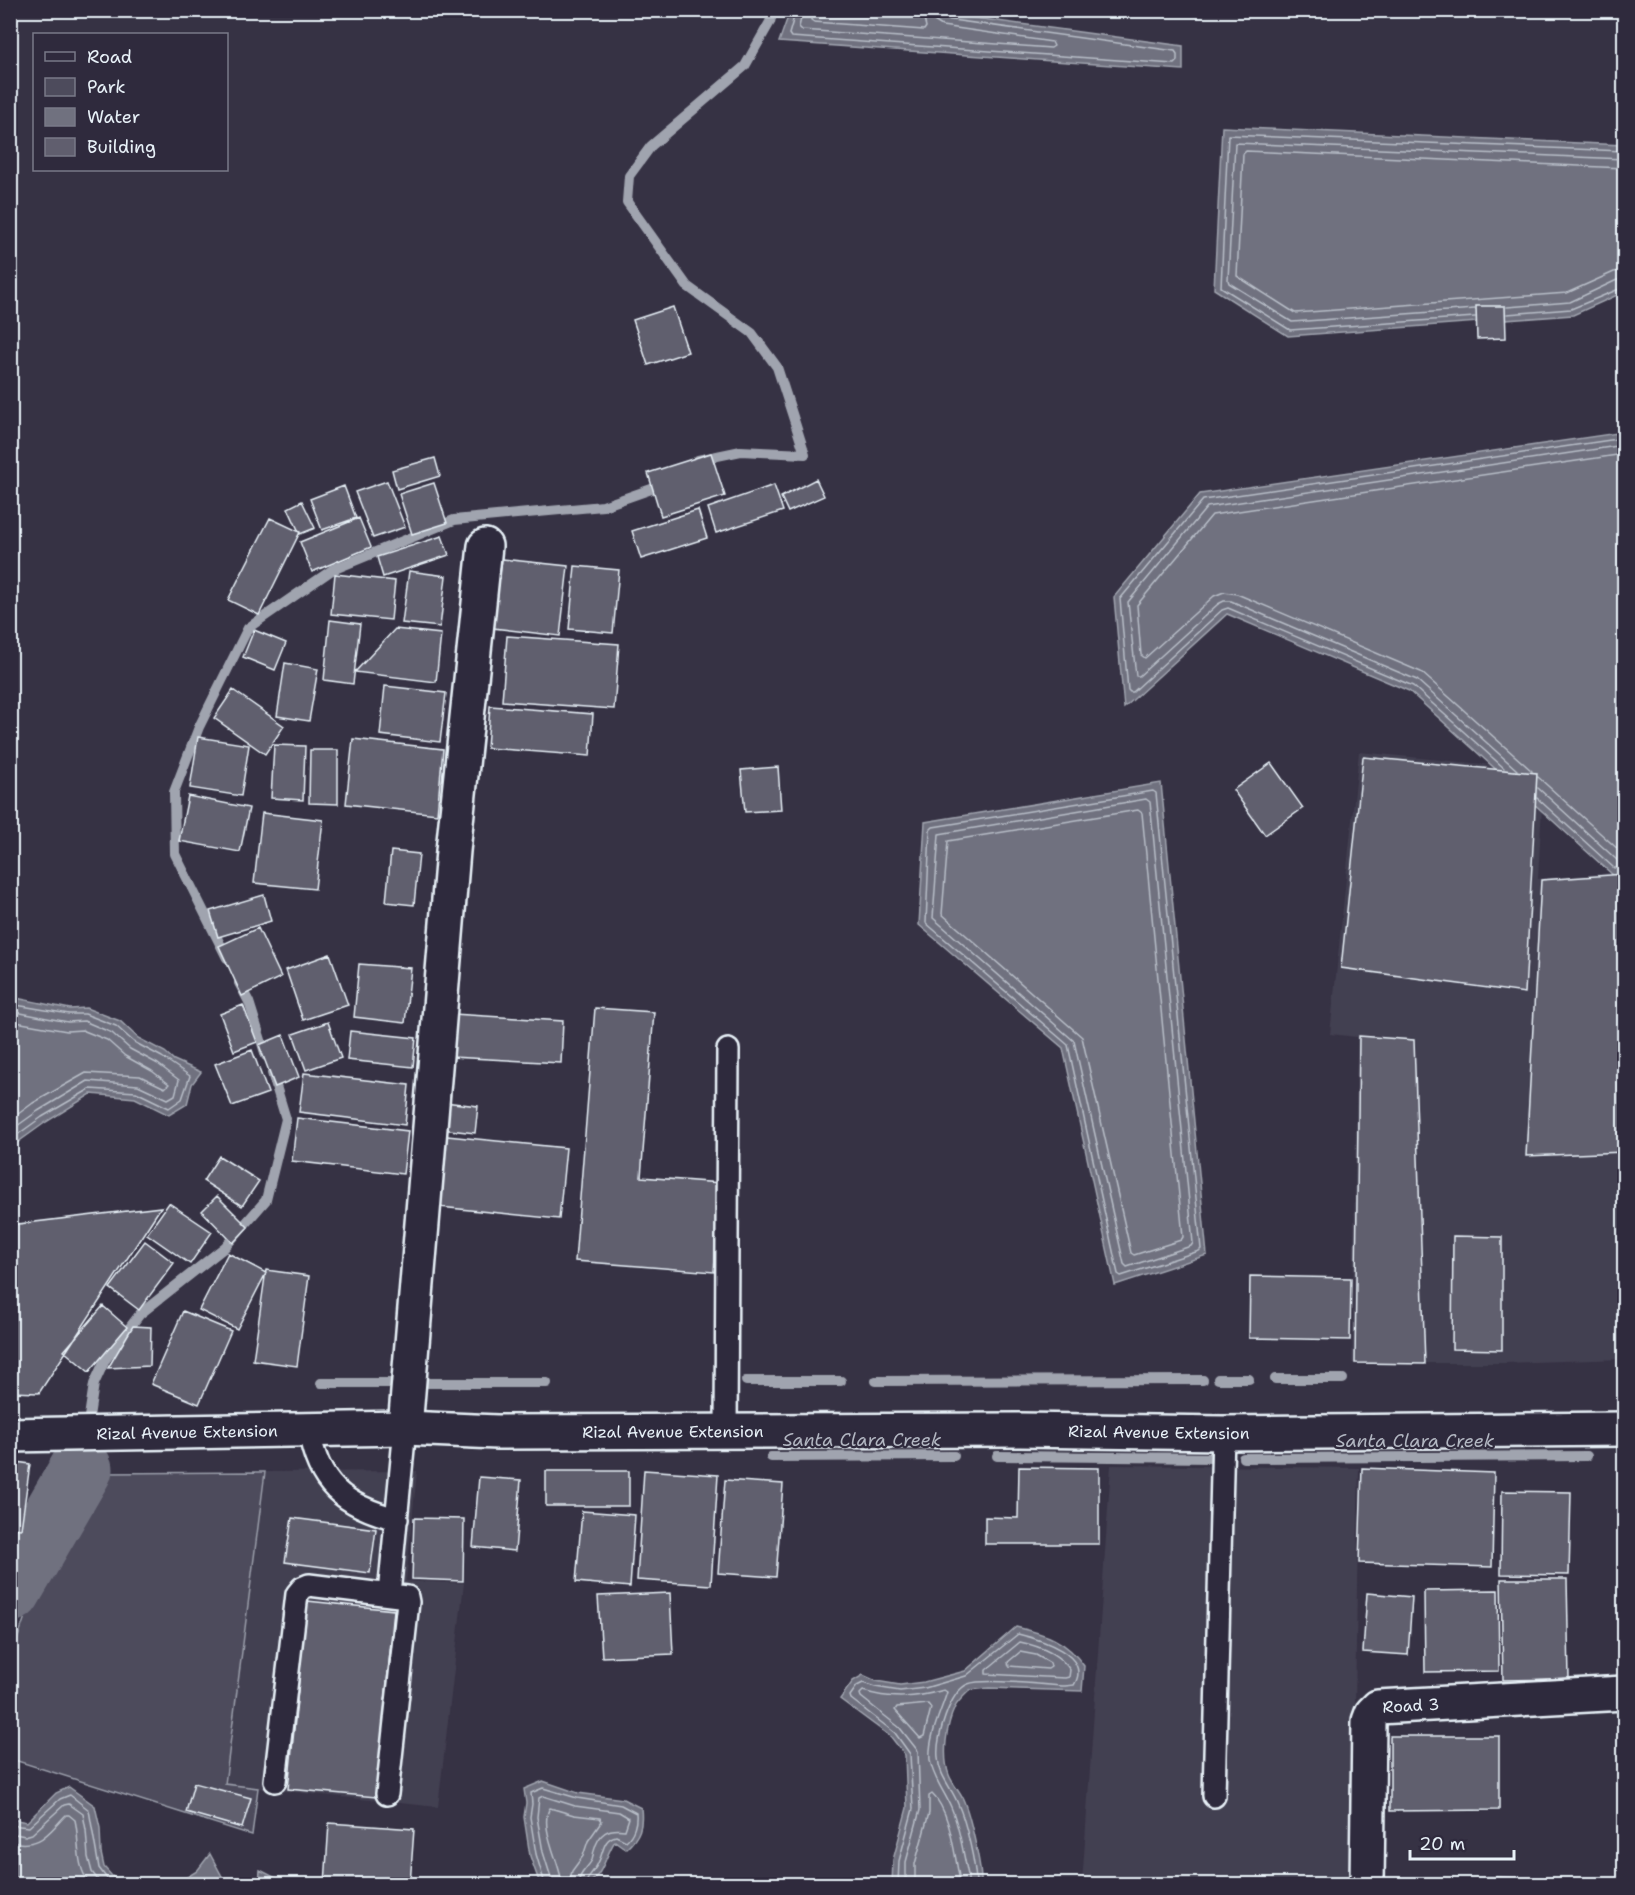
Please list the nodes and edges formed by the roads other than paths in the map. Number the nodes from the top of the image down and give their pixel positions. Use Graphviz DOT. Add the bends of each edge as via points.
graph roads {
  1 [pos="485,546"];
  2 [pos="728,1050"];
  3 [pos="405,1428"];
  4 [pos="309,1429"];
  5 [pos="1624,1430"];
  6 [pos="726,1432"];
  7 [pos="1223,1433"];
  8 [pos="20,1435"];
  9 [pos="397,1519"];
  10 [pos="389,1594"];
  11 [pos="1624,1693"];
  12 [pos="275,1781"];
  13 [pos="387,1794"];
  14 [pos="1214,1796"];
  15 [pos="1367,1884"];
  1 -- 3 [label="main road" via="453,851"];
  2 -- 6 [label="lane"];
  3 -- 4 [label="main road, Rizal Avenue Extension"];
  3 -- 6 [label="main road, Rizal Avenue Extension"];
  3 -- 9 [label="lane"];
  4 -- 8 [label="main road, Rizal Avenue Extension"];
  4 -- 9 [label="lane" via="318,1467 334,1489 357,1506"];
  5 -- 7 [label="main road, Rizal Avenue Extension"];
  6 -- 7 [label="main road, Rizal Avenue Extension"];
  7 -- 14 [label="lane"];
  9 -- 10 [label="lane"];
  10 -- 12 [label="lane" via="309,1585 297,1594"];
  10 -- 13 [label="lane" via="407,1597 408,1602"];
  11 -- 15 [label="main road, Road 3" via="1378,1707 1369,1721"];
}
